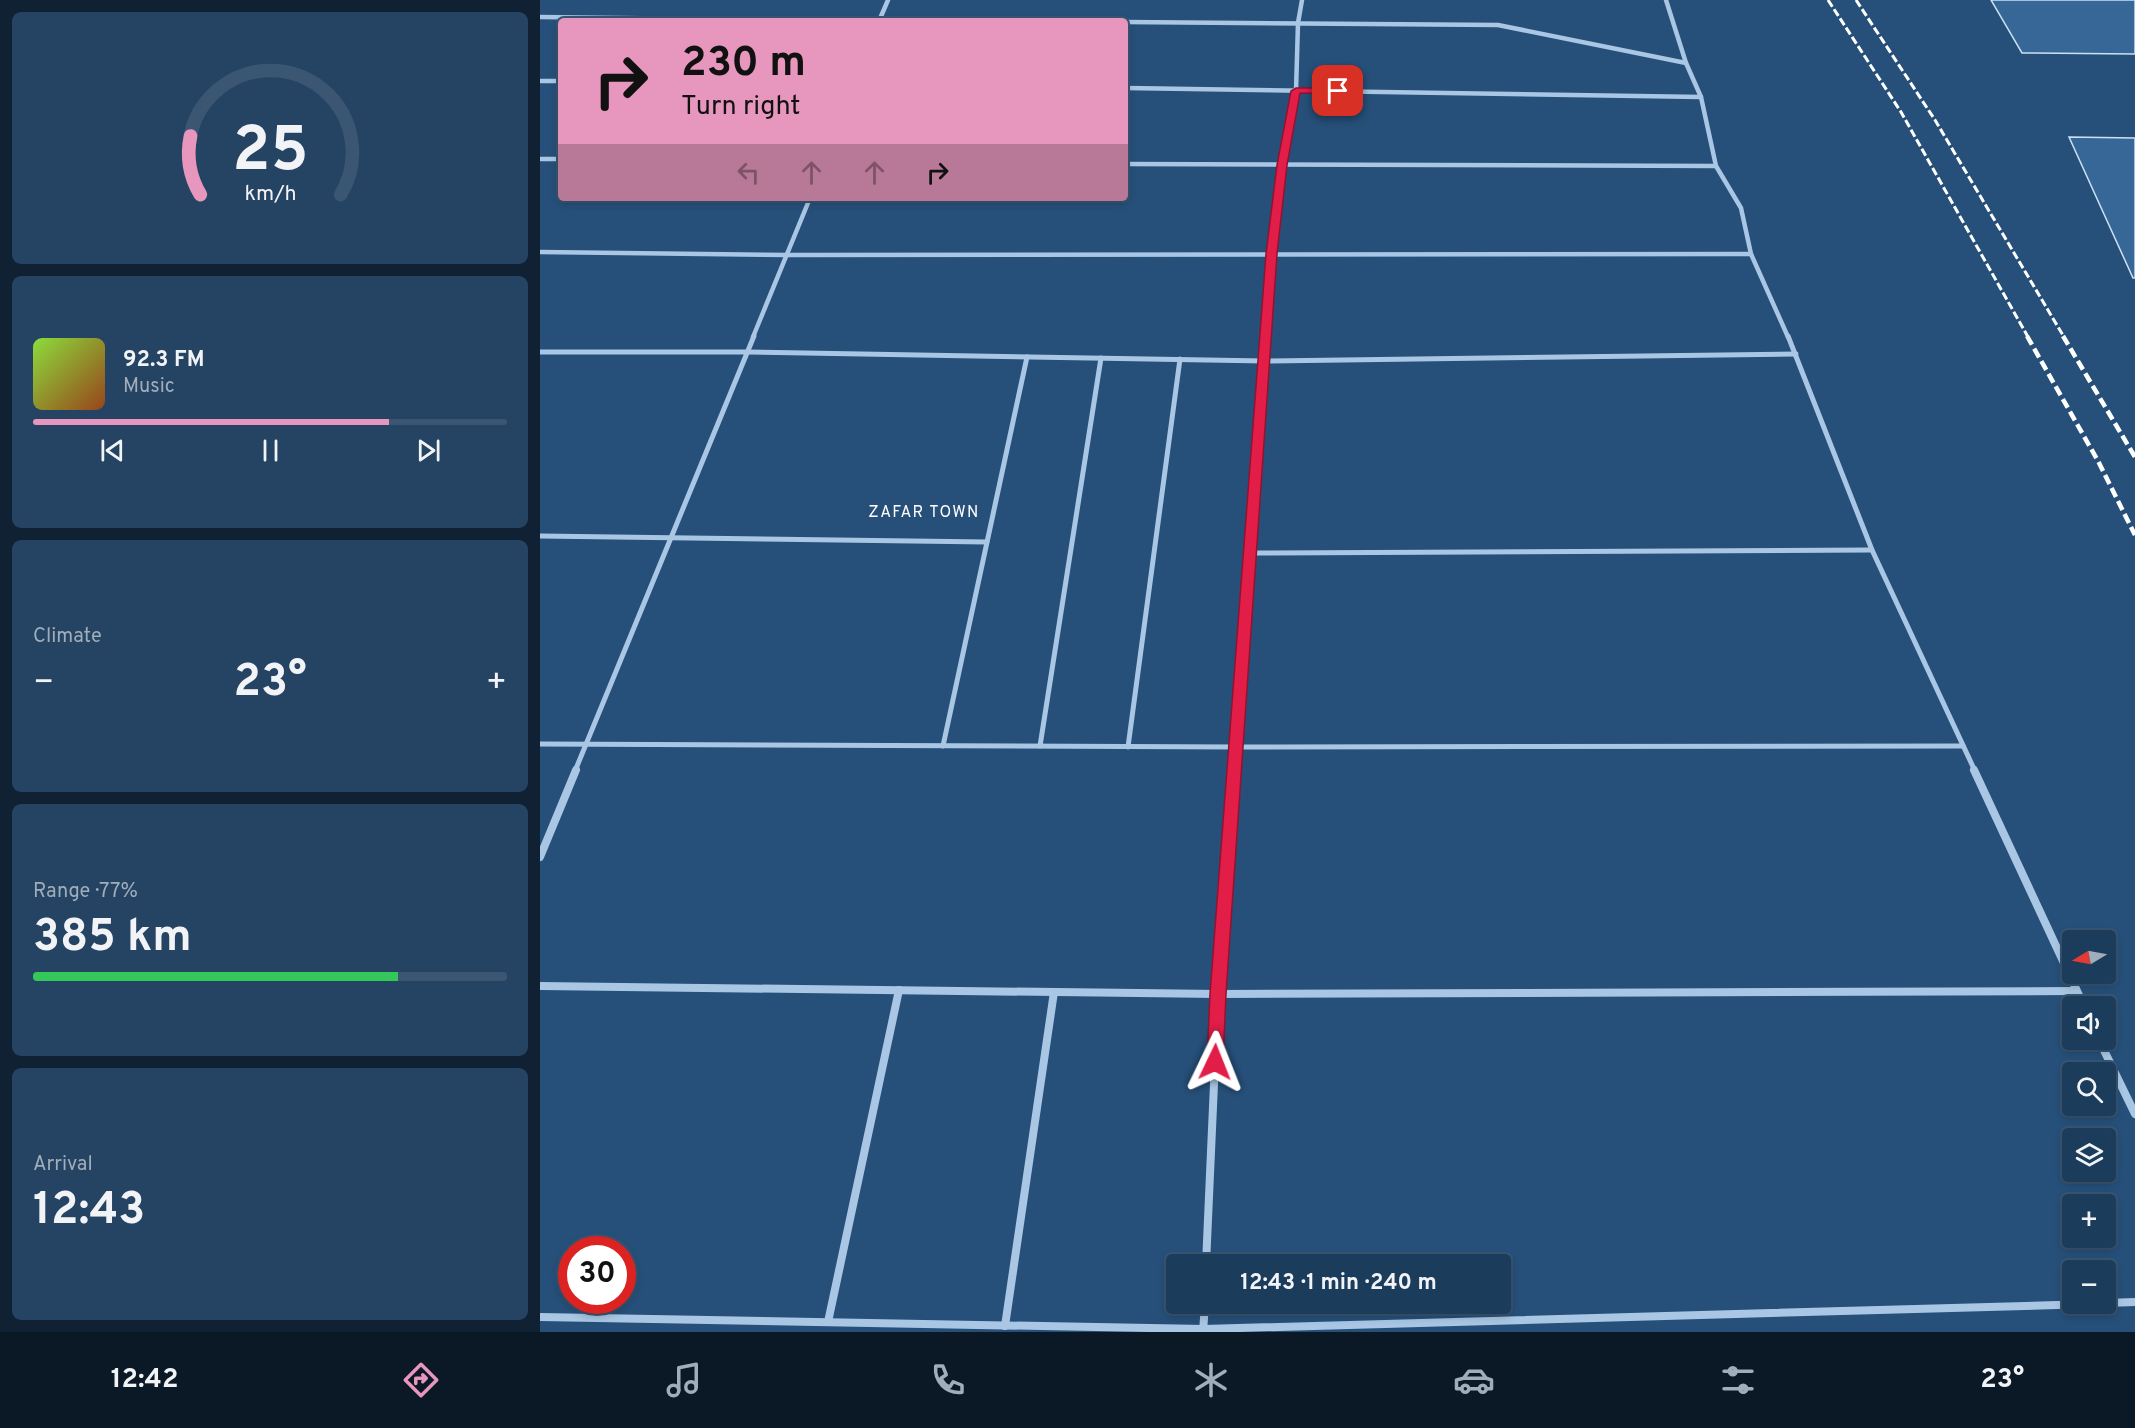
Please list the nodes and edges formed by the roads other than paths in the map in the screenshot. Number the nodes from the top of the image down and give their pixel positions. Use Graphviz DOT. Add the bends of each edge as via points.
graph roads {
  1 [pos="888,0"];
  2 [pos="1302,0"];
  3 [pos="1666,0"];
  4 [pos="540,17"];
  5 [pos="623,18"];
  6 [pos="880,18"];
  7 [pos="1128,22"];
  8 [pos="1298,23"];
  9 [pos="1686,63"];
  10 [pos="540,81"];
  11 [pos="558,81"];
  12 [pos="1128,88"];
  13 [pos="1296,91"];
  14 [pos="1701,97"];
  15 [pos="540,159"];
  16 [pos="558,159"];
  17 [pos="1128,164"];
  18 [pos="1282,165"];
  19 [pos="1716,166"];
  20 [pos="809,201"];
  21 [pos="540,252"];
  22 [pos="1272,254"];
  23 [pos="1751,254"];
  24 [pos="787,255"];
  25 [pos="540,352"];
  26 [pos="748,352"];
  27 [pos="1796,354"];
  28 [pos="1027,357"];
  29 [pos="1101,358"];
  30 [pos="1180,359"];
  31 [pos="1265,361"];
  32 [pos="540,536"];
  33 [pos="671,539"];
  34 [pos="987,542"];
  35 [pos="1872,550"];
  36 [pos="1250,553"];
  37 [pos="540,744"];
  38 [pos="587,744"];
  39 [pos="943,746"];
  40 [pos="1040,746"];
  41 [pos="1963,746"];
  42 [pos="1128,747"];
  43 [pos="1236,747"];
  44 [pos="540,856"];
  45 [pos="540,986"];
  46 [pos="899,990"];
  47 [pos="2076,991"];
  48 [pos="1054,992"];
  49 [pos="1218,994"];
  50 [pos="2079,996"];
  51 [pos="2104,1050"];
  52 [pos="2135,1114"];
  53 [pos="1206,1254"];
  54 [pos="2135,1302"];
  55 [pos="2116,1303"];
  56 [pos="2062,1305"];
  57 [pos="1204,1314"];
  58 [pos="540,1317"];
  59 [pos="828,1323"];
  60 [pos="1005,1326"];
  61 [pos="1203,1331"];
  1 -- 6 [label="street"];
  2 -- 8 [label="street"];
  3 -- 9 [label="street"];
  4 -- 5 [label="street"];
  7 -- 8 [label="street"];
  8 -- 9 [label="street" via="1498,25"];
  8 -- 13 [label="street"];
  9 -- 14 [label="street"];
  10 -- 11 [label="street"];
  12 -- 13 [label="street"];
  13 -- 14 [label="street"];
  13 -- 18 [label="street"];
  14 -- 19 [label="street"];
  15 -- 16 [label="street"];
  17 -- 18 [label="street"];
  18 -- 19 [label="street"];
  18 -- 22 [label="street"];
  19 -- 23 [label="street" via="1741,208"];
  20 -- 24 [label="street"];
  21 -- 24 [label="street"];
  22 -- 23 [label="street"];
  22 -- 24 [label="street"];
  22 -- 31 [label="street"];
  23 -- 27 [label="street"];
  24 -- 26 [label="street"];
  25 -- 26 [label="street"];
  26 -- 28 [label="street"];
  26 -- 33 [label="street"];
  27 -- 31 [label="street"];
  27 -- 35 [label="street"];
  28 -- 29 [label="street"];
  28 -- 34 [label="street"];
  29 -- 30 [label="street"];
  29 -- 40 [label="street"];
  30 -- 31 [label="street"];
  30 -- 42 [label="street"];
  31 -- 36 [label="street"];
  32 -- 33 [label="street"];
  33 -- 34 [label="street"];
  33 -- 38 [label="street"];
  34 -- 39 [label="street"];
  35 -- 36 [label="street"];
  35 -- 41 [label="street"];
  36 -- 43 [label="street"];
  37 -- 38 [label="street"];
  38 -- 39 [label="street"];
  38 -- 44 [label="street"];
  39 -- 40 [label="street"];
  40 -- 42 [label="street"];
  41 -- 43 [label="street"];
  41 -- 47 [label="street"];
  42 -- 43 [label="street"];
  43 -- 49 [label="street"];
  45 -- 46 [label="street"];
  46 -- 48 [label="street"];
  46 -- 59 [label="street"];
  47 -- 49 [label="street"];
  47 -- 50 [label="street"];
  48 -- 49 [label="street"];
  48 -- 60 [label="street"];
  49 -- 53 [label="street"];
  51 -- 52 [label="street"];
  54 -- 55 [label="street"];
  56 -- 61 [label="street"];
  57 -- 61 [label="street"];
  58 -- 59 [label="street"];
  59 -- 60 [label="street"];
  60 -- 61 [label="street"];
}
